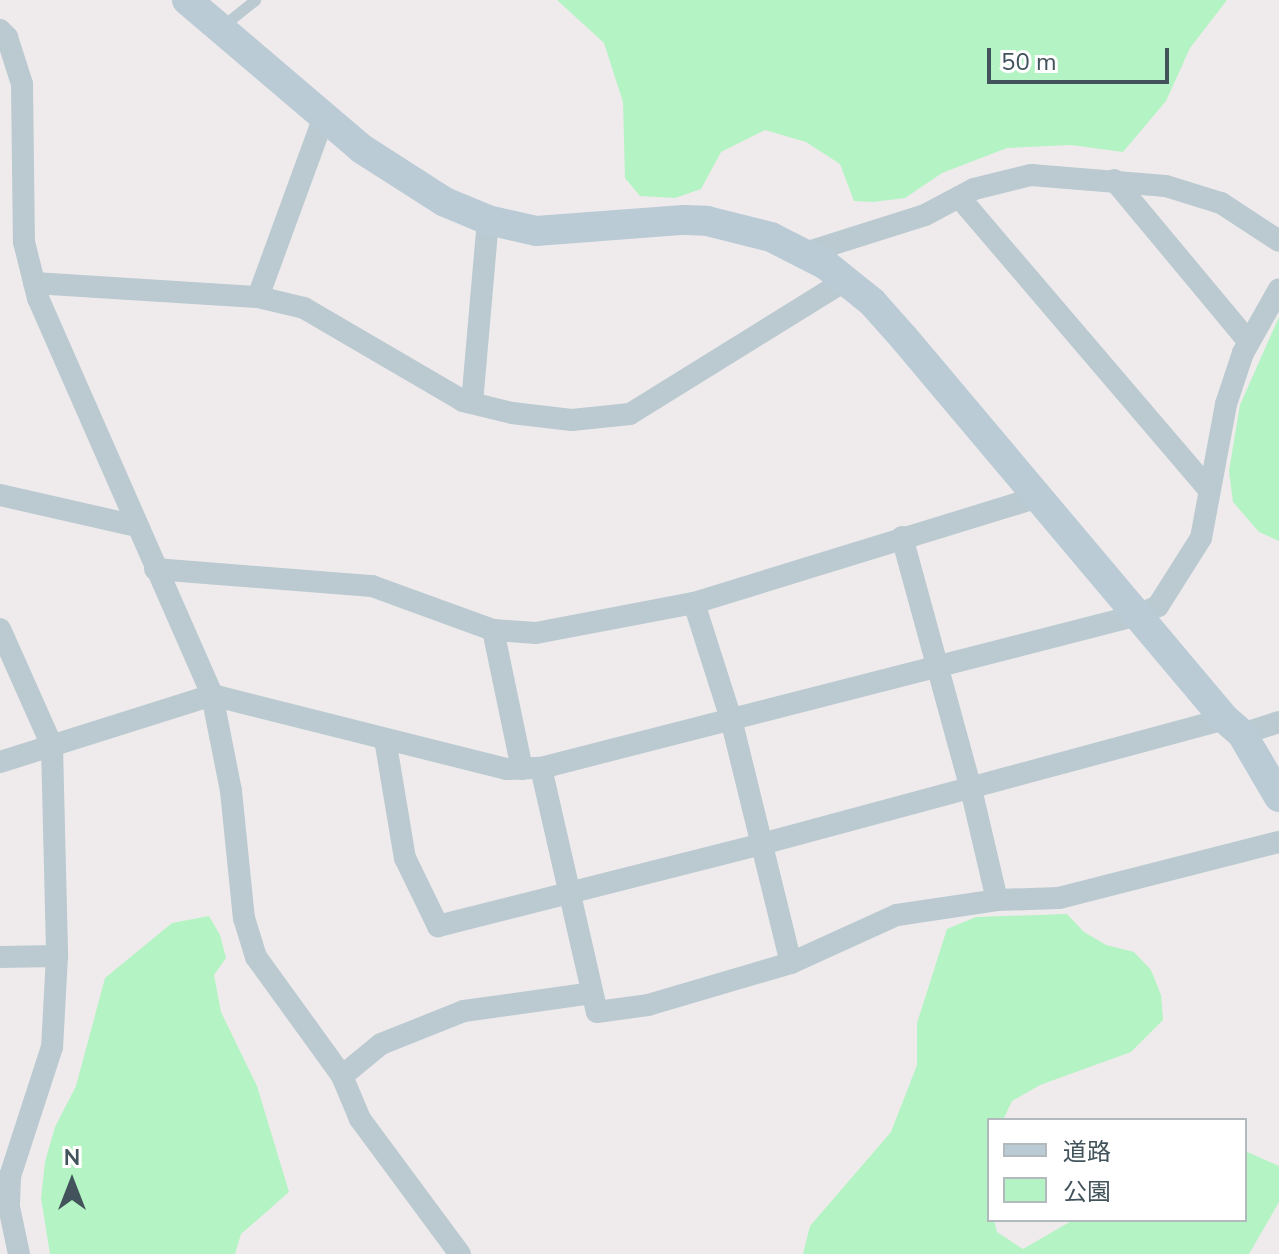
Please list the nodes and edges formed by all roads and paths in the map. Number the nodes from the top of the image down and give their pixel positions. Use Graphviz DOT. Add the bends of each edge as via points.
graph roads {
  1 [pos="187,0"];
  2 [pos="255,0"];
  3 [pos="220,28"];
  4 [pos="0,30"];
  5 [pos="323,119"];
  6 [pos="1114,180"];
  7 [pos="959,197"];
  8 [pos="488,220"];
  9 [pos="1279,241"];
  10 [pos="805,253"];
  11 [pos="846,280"];
  12 [pos="34,283"];
  13 [pos="1279,289"];
  14 [pos="258,297"];
  15 [pos="1249,342"];
  16 [pos="472,403"];
  17 [pos="1209,490"];
  18 [pos="0,495"];
  19 [pos="1038,497"];
  20 [pos="136,526"];
  21 [pos="902,537"];
  22 [pos="155,569"];
  23 [pos="694,603"];
  24 [pos="1138,615"];
  25 [pos="0,629"];
  26 [pos="493,630"];
  27 [pos="938,666"];
  28 [pos="212,695"];
  29 [pos="731,719"];
  30 [pos="1279,722"];
  31 [pos="1233,726"];
  32 [pos="385,739"];
  33 [pos="52,746"];
  34 [pos="0,762"];
  35 [pos="531,769"];
  36 [pos="971,789"];
  37 [pos="1279,797"];
  38 [pos="1279,842"];
  39 [pos="762,844"];
  40 [pos="570,893"];
  41 [pos="997,900"];
  42 [pos="57,956"];
  43 [pos="0,957"];
  44 [pos="791,963"];
  45 [pos="592,993"];
  46 [pos="342,1076"];
  47 [pos="11,1243"];
  48 [pos="460,1254"];
  1 -- 3 [label="street"];
  2 -- 3 [label="lane"];
  3 -- 5 [label="street"];
  4 -- 12 [label="street" via="22,84 24,242"];
  5 -- 8 [label="street" via="401,176"];
  5 -- 14 [label="street"];
  6 -- 7 [label="street" via="1031,175"];
  6 -- 9 [label="street" via="1166,186 1221,203"];
  6 -- 15 [label="street"];
  7 -- 10 [label="street" via="925,215"];
  7 -- 17 [label="street"];
  8 -- 10 [label="street" via="536,231 707,221 771,237"];
  8 -- 16 [label="street"];
  10 -- 11 [label="street"];
  11 -- 16 [label="street" via="630,414 572,420"];
  11 -- 19 [label="street" via="904,338"];
  12 -- 14 [label="street"];
  12 -- 20 [label="street"];
  13 -- 15 [label="street"];
  14 -- 16 [label="street" via="304,308"];
  15 -- 17 [label="street" via="1226,404"];
  17 -- 24 [label="street" via="1201,538 1158,606"];
  18 -- 20 [label="street"];
  19 -- 21 [label="street"];
  19 -- 24 [label="street"];
  20 -- 22 [label="street"];
  21 -- 23 [label="street"];
  21 -- 27 [label="street"];
  22 -- 26 [label="street" via="372,586"];
  22 -- 28 [label="street"];
  23 -- 26 [label="street" via="536,633"];
  23 -- 29 [label="street"];
  24 -- 27 [label="street"];
  24 -- 31 [label="street"];
  25 -- 33 [label="street"];
  26 -- 35 [label="street"];
  27 -- 29 [label="street"];
  27 -- 36 [label="street"];
  28 -- 32 [label="street"];
  28 -- 33 [label="street"];
  28 -- 46 [label="street" via="231,791 244,918 256,957"];
  29 -- 35 [label="street"];
  29 -- 39 [label="street"];
  30 -- 31 [label="street"];
  31 -- 36 [label="street"];
  31 -- 37 [label="street"];
  32 -- 35 [label="street" via="506,769"];
  32 -- 40 [label="street" via="405,858 438,926"];
  33 -- 34 [label="street"];
  33 -- 42 [label="street"];
  35 -- 40 [label="street"];
  36 -- 39 [label="street"];
  36 -- 41 [label="street"];
  38 -- 41 [label="street" via="1059,898"];
  39 -- 40 [label="street"];
  39 -- 44 [label="street"];
  40 -- 45 [label="street"];
  41 -- 44 [label="street" via="897,915"];
  42 -- 43 [label="street"];
  42 -- 47 [label="street" via="52,1047 10,1176"];
  44 -- 45 [label="street" via="648,1005 597,1012"];
  45 -- 46 [label="street" via="464,1011 381,1044"];
  46 -- 48 [label="street" via="360,1119"];
}
